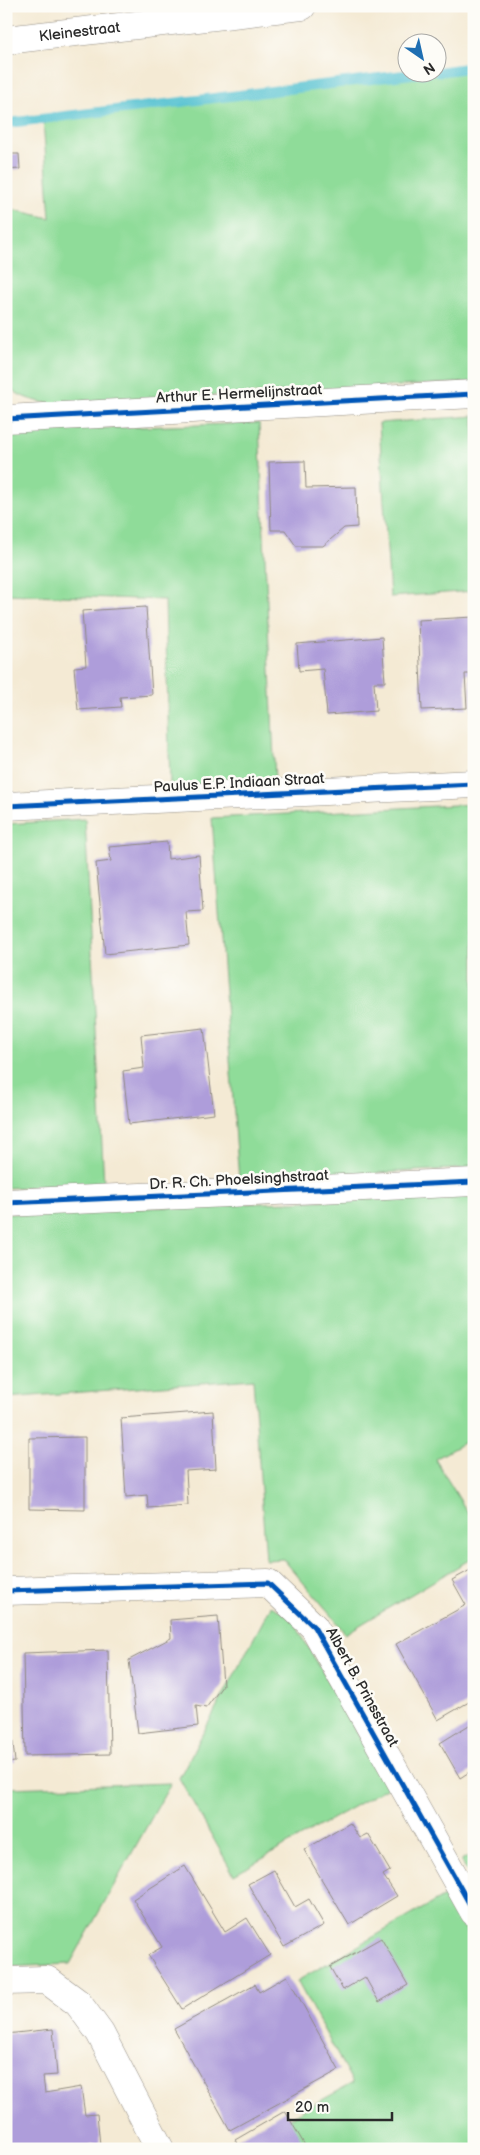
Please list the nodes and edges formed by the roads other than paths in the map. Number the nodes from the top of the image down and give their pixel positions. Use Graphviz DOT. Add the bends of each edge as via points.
graph roads {
  1 [pos="302,6"];
  2 [pos="6,40"];
  3 [pos="474,394"];
  4 [pos="6,418"];
  5 [pos="474,784"];
  6 [pos="6,806"];
  7 [pos="474,1182"];
  8 [pos="6,1203"];
  9 [pos="6,1591"];
  10 [pos="474,1912"];
  11 [pos="6,1980"];
  12 [pos="160,2149"];
  1 -- 2 [label="street, Kleinestraat"];
  3 -- 4 [label="street, Arthur E. Hermelijnstraat"];
  5 -- 6 [label="street, Paulus E.P. Indiaan Straat"];
  7 -- 8 [label="street, Dr. R. Ch. Phoelsinghstraat"];
  9 -- 10 [label="street, Albert B. Prinsstraat" via="268,1583 314,1627"];
  11 -- 12 [label="street" via="46,1980 78,2003 100,2033"];
}
